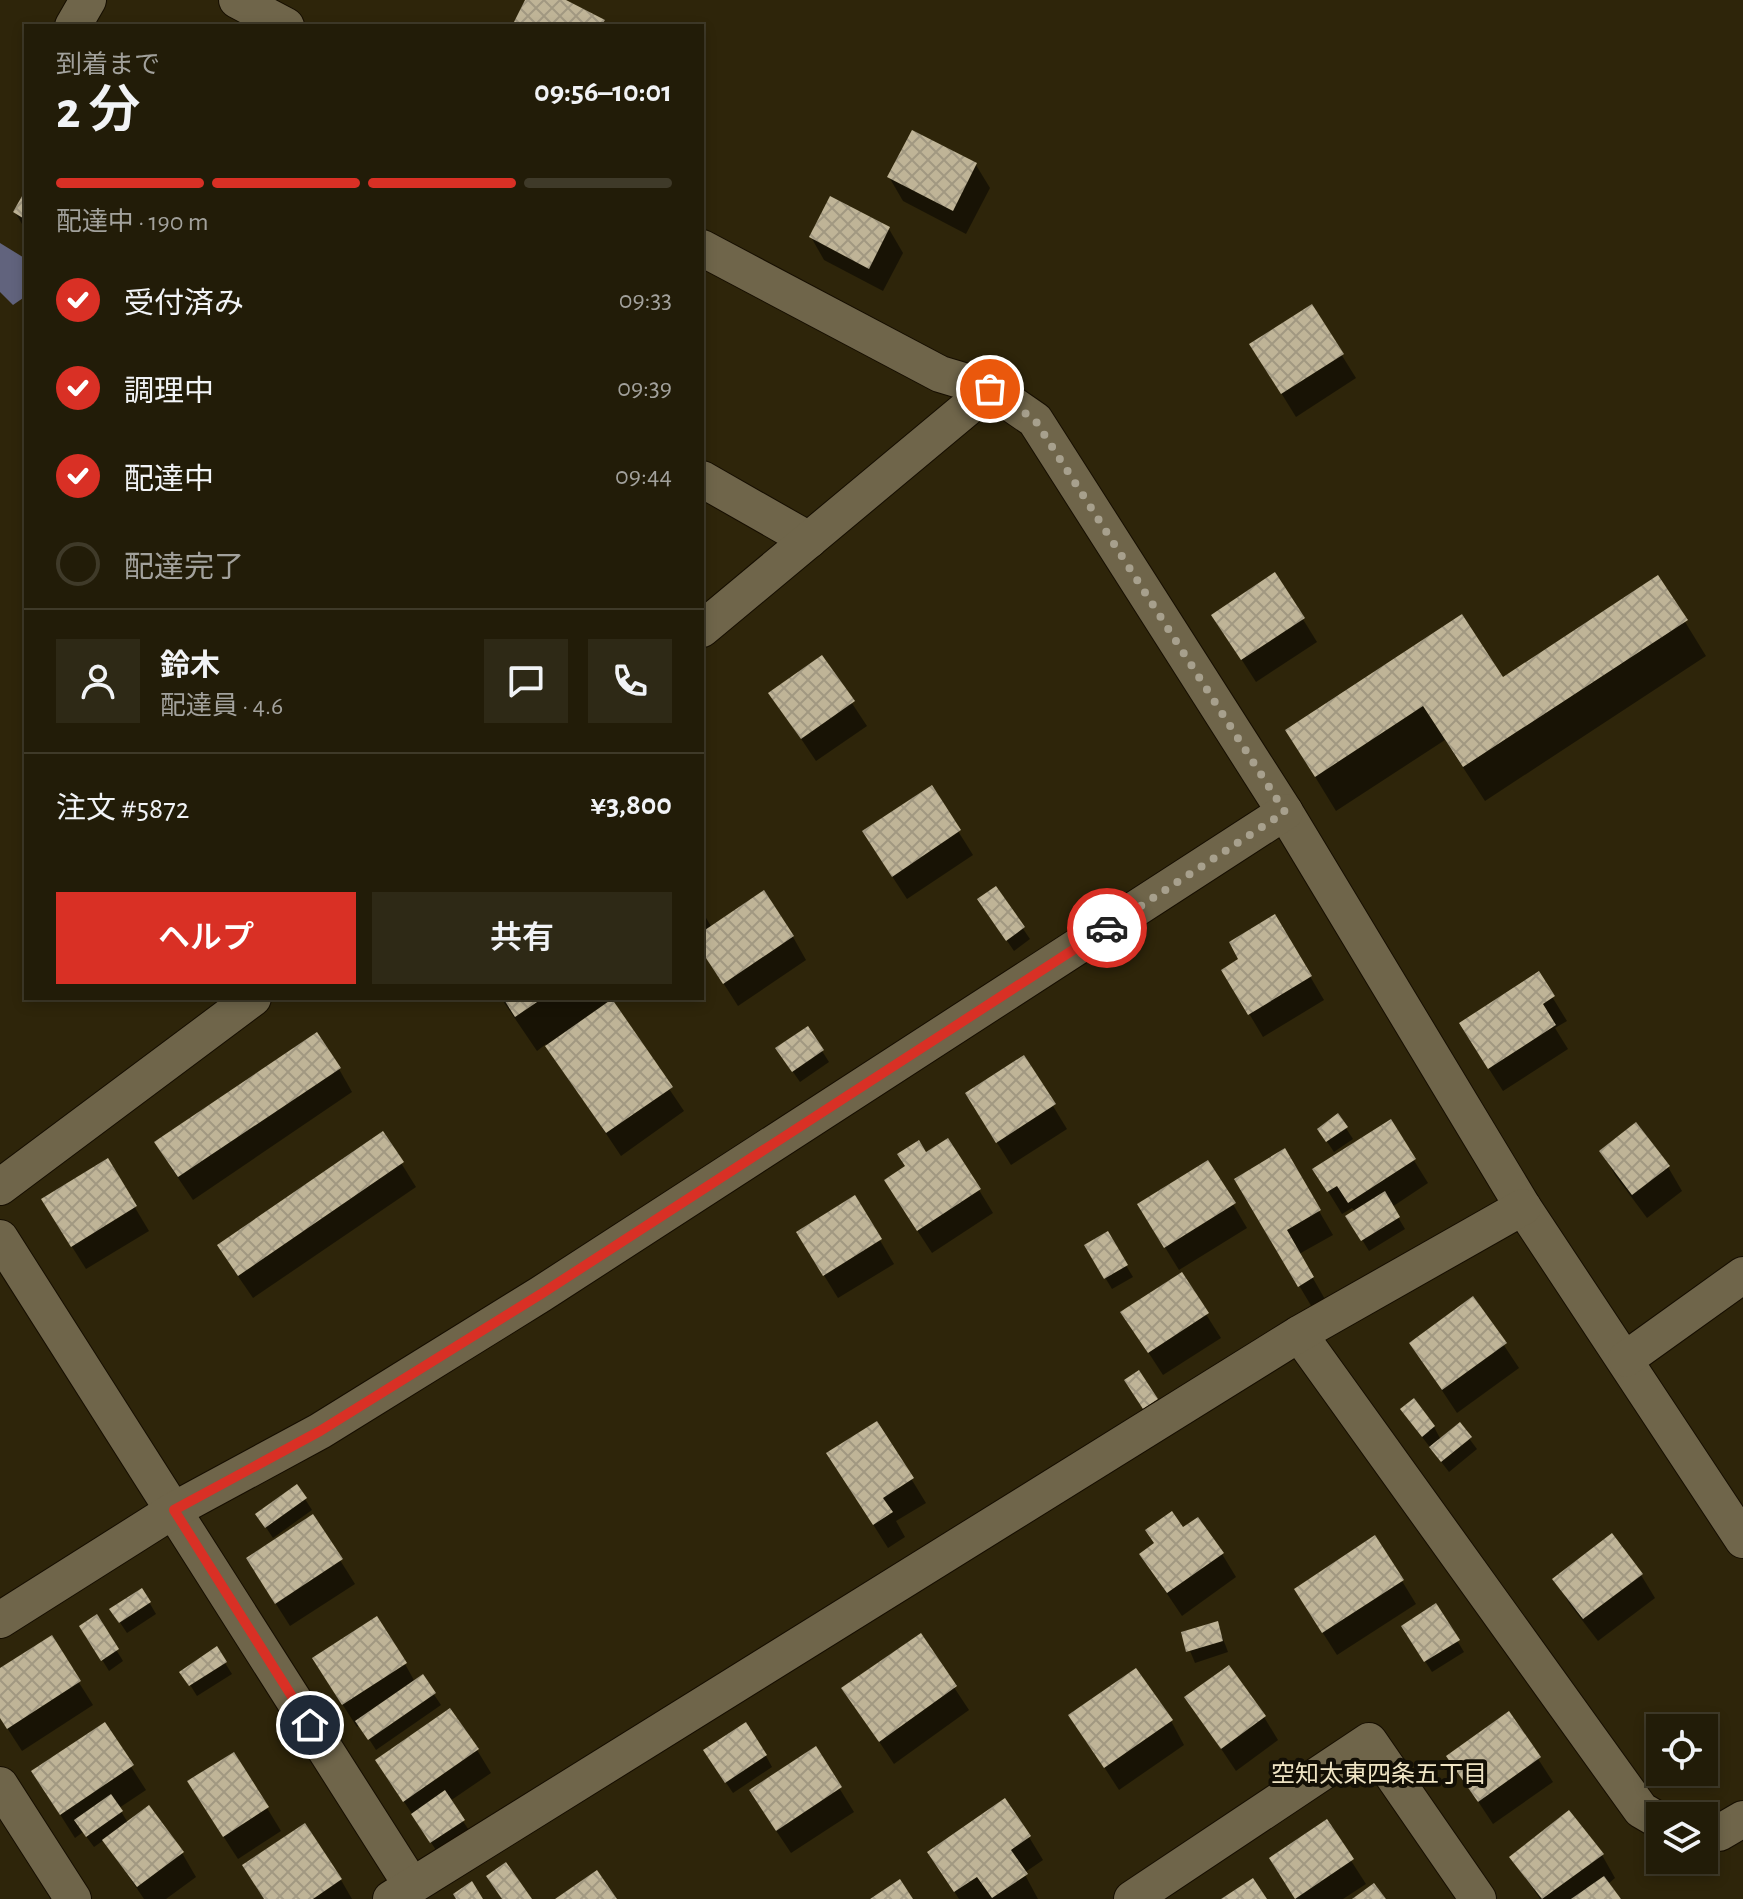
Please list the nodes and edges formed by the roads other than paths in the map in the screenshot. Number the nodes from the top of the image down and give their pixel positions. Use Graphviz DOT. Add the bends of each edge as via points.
graph roads {
  1 [pos="88,0"];
  2 [pos="237,0"];
  3 [pos="74,24"];
  4 [pos="282,24"];
  5 [pos="704,249"];
  6 [pos="990,389"];
  7 [pos="704,480"];
  8 [pos="809,540"];
  9 [pos="704,627"];
  10 [pos="1285,812"];
  11 [pos="250,1000"];
  12 [pos="0,1187"];
  13 [pos="1523,1207"];
  14 [pos="0,1238"];
  15 [pos="1743,1275"];
  16 [pos="1299,1334"];
  17 [pos="1626,1359"];
  18 [pos="174,1510"];
  19 [pos="1743,1540"];
  20 [pos="0,1620"];
  21 [pos="0,1785"];
  22 [pos="1646,1813"];
  23 [pos="1743,1819"];
  24 [pos="1718,1833"];
  25 [pos="402,1892"];
  26 [pos="73,1899"];
  27 [pos="1132,1899"];
  28 [pos="1478,1899"];
  1 -- 3 [label="street"];
  2 -- 4 [label="street"];
  5 -- 6 [label="street" via="940,374"];
  6 -- 8 [label="street"];
  6 -- 10 [label="street" via="1035,420"];
  7 -- 8 [label="street"];
  8 -- 9 [label="street"];
  10 -- 13 [label="street"];
  10 -- 18 [label="street" via="528,1303 320,1431"];
  11 -- 12 [label="street"];
  13 -- 16 [label="street"];
  13 -- 17 [label="street"];
  14 -- 18 [label="street"];
  15 -- 17 [label="street"];
  16 -- 22 [label="street"];
  16 -- 25 [label="street"];
  17 -- 19 [label="street"];
  18 -- 20 [label="street"];
  18 -- 25 [label="street"];
  21 -- 26 [label="street"];
  23 -- 24 [label="street"];
  27 -- 28 [label="street" via="1369,1741"];
}
